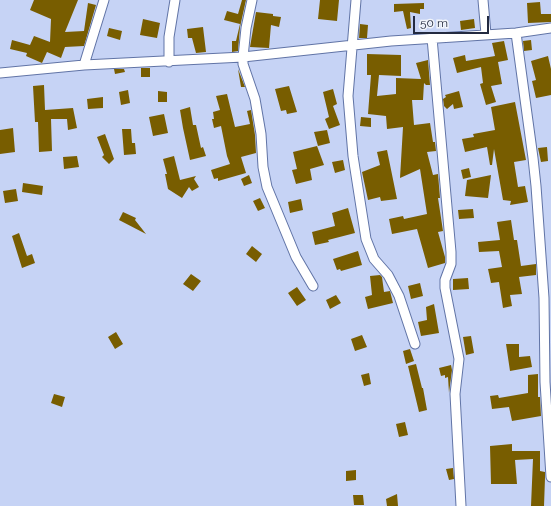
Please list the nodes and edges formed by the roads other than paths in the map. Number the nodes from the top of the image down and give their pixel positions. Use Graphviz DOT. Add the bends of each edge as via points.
graph roads {
  1 [pos="104,0"];
  2 [pos="175,0"];
  3 [pos="252,0"];
  4 [pos="356,0"];
  5 [pos="483,0"];
  6 [pos="551,28"];
  7 [pos="516,32"];
  8 [pos="486,34"];
  9 [pos="432,38"];
  10 [pos="352,45"];
  11 [pos="243,57"];
  12 [pos="170,62"];
  13 [pos="84,65"];
  14 [pos="0,73"];
  15 [pos="313,286"];
  16 [pos="415,344"];
  17 [pos="551,478"];
  18 [pos="461,506"];
  1 -- 13 [label="street"];
  2 -- 12 [label="street" via="169,37"];
  3 -- 11 [label="street"];
  4 -- 10 [label="street"];
  5 -- 8 [label="street"];
  6 -- 7 [label="street"];
  7 -- 8 [label="street"];
  7 -- 17 [label="street" via="536,186 544,298 545,382"];
  8 -- 9 [label="street"];
  9 -- 10 [label="street"];
  9 -- 18 [label="street" via="451,252 445,288 459,359 455,394"];
  10 -- 11 [label="street"];
  10 -- 16 [label="street" via="348,96 353,156 366,239 374,260 388,275 399,296"];
  11 -- 12 [label="street"];
  11 -- 15 [label="street" via="257,107 267,186 296,257"];
  12 -- 13 [label="street"];
  13 -- 14 [label="street"];
}
